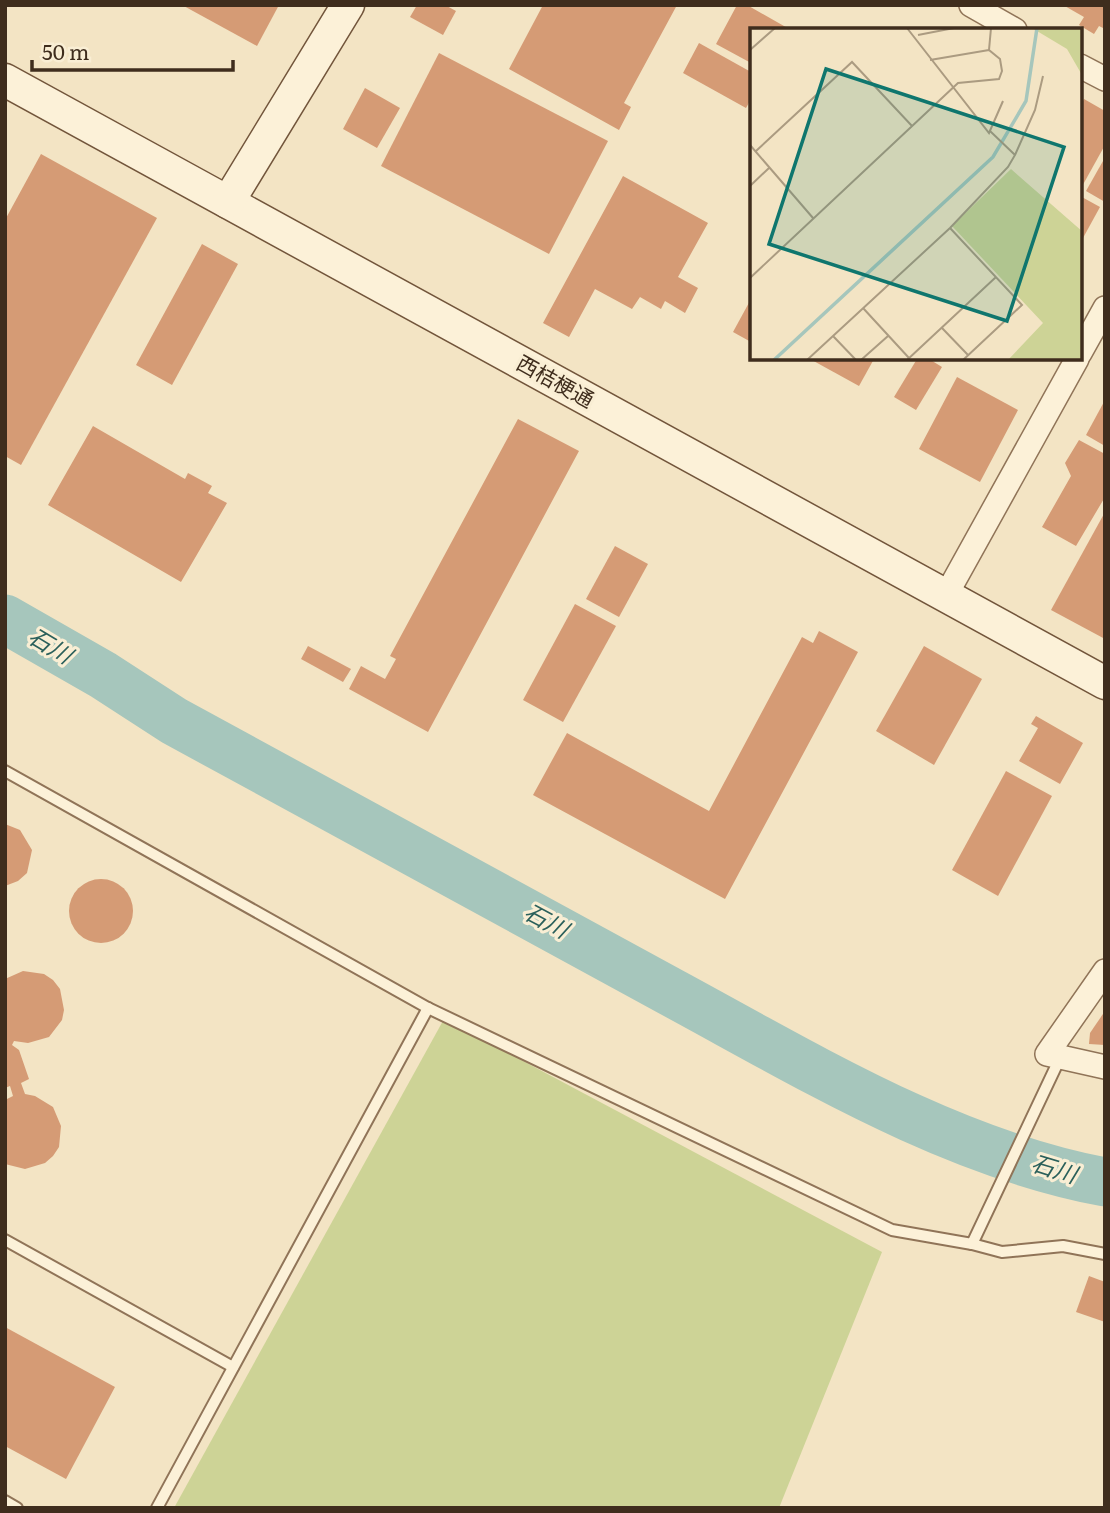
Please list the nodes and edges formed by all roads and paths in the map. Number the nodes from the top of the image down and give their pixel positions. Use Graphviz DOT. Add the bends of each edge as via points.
graph roads {
  1 [pos="348,5"];
  2 [pos="971,5"];
  3 [pos="1011,28"];
  4 [pos="1082,67"];
  5 [pos="1105,79"];
  6 [pos="5,80"];
  7 [pos="228,202"];
  8 [pos="1105,309"];
  9 [pos="1082,349"];
  10 [pos="1076,360"];
  11 [pos="945,597"];
  12 [pos="1105,683"];
  13 [pos="5,771"];
  14 [pos="1105,971"];
  15 [pos="428,1008"];
  16 [pos="1060,1058"];
  17 [pos="1105,1067"];
  18 [pos="5,1240"];
  19 [pos="972,1244"];
  20 [pos="1105,1254"];
  21 [pos="233,1367"];
  22 [pos="5,1501"];
  23 [pos="17,1508"];
  24 [pos="157,1508"];
  1 -- 7 [label="street"];
  2 -- 3 [label="street"];
  4 -- 5 [label="street"];
  6 -- 7 [label="street, 西桔梗通"];
  7 -- 11 [label="street, 西桔梗通"];
  8 -- 9 [label="street"];
  10 -- 11 [label="street"];
  11 -- 12 [label="street, 西桔梗通"];
  13 -- 15 [label="lane"];
  14 -- 16 [label="street" via="1046,1054"];
  15 -- 19 [label="lane" via="891,1230"];
  15 -- 21 [label="lane"];
  16 -- 17 [label="street"];
  16 -- 19 [label="lane"];
  18 -- 21 [label="lane"];
  19 -- 20 [label="lane" via="1003,1252 1063,1246"];
  21 -- 24 [label="lane"];
  22 -- 23 [label="lane"];
}
